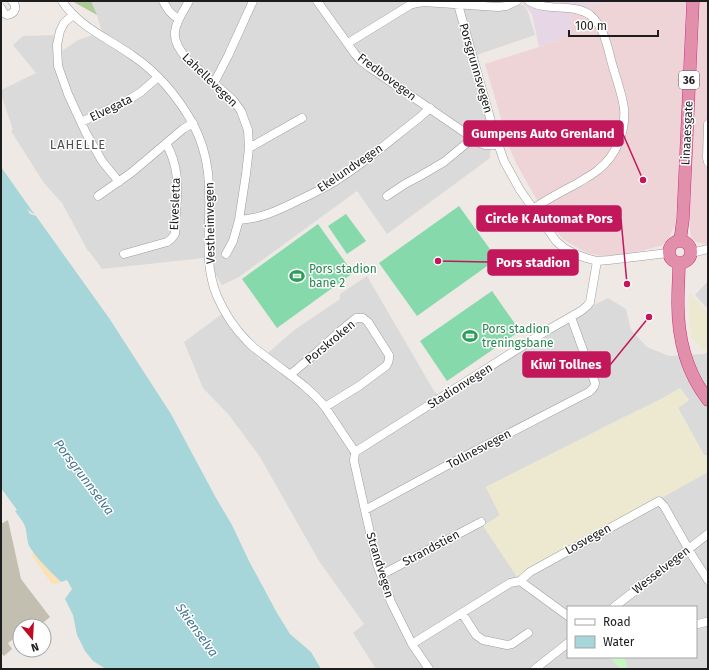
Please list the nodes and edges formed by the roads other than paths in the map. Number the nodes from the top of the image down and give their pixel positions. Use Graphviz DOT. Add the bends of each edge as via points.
graph roads {
  1 [pos="3,1"];
  2 [pos="12,1"];
  3 [pos="62,1"];
  4 [pos="163,1"];
  5 [pos="189,1"];
  6 [pos="252,1"];
  7 [pos="317,1"];
  8 [pos="518,1"];
  9 [pos="529,1"];
  10 [pos="693,1"];
  11 [pos="457,3"];
  12 [pos="1,6"];
  13 [pos="73,15"];
  14 [pos="179,19"];
  15 [pos="348,43"];
  16 [pos="158,77"];
  17 [pos="214,83"];
  18 [pos="430,108"];
  19 [pos="302,118"];
  20 [pos="81,122"];
  21 [pos="193,124"];
  22 [pos="708,124"];
  23 [pos="473,138"];
  24 [pos="166,143"];
  25 [pos="499,145"];
  26 [pos="249,148"];
  27 [pos="708,162"];
  28 [pos="119,182"];
  29 [pos="98,196"];
  30 [pos="387,196"];
  31 [pos="533,209"];
  32 [pos="239,220"];
  33 [pos="680,241"];
  34 [pos="708,249"];
  35 [pos="668,253"];
  36 [pos="691,253"];
  37 [pos="124,254"];
  38 [pos="226,254"];
  39 [pos="597,261"];
  40 [pos="679,264"];
  41 [pos="571,317"];
  42 [pos="290,375"];
  43 [pos="708,400"];
  44 [pos="326,407"];
  45 [pos="355,452"];
  46 [pos="365,510"];
  47 [pos="481,522"];
  48 [pos="708,534"];
  49 [pos="688,549"];
  50 [pos="381,574"];
  51 [pos="708,580"];
  52 [pos="520,581"];
  53 [pos="615,606"];
  54 [pos="462,613"];
  55 [pos="567,615"];
  56 [pos="708,621"];
  57 [pos="698,624"];
  58 [pos="528,633"];
  59 [pos="412,644"];
  60 [pos="567,644"];
  61 [pos="429,669"];
  62 [pos="535,669"];
  1 -- 12 [label="street"];
  2 -- 12 [label="street" via="16,8 12,13 7,15"];
  3 -- 13 [label="street, Vestheimvegen"];
  4 -- 14 [label="street" via="172,15"];
  5 -- 14 [label="street, Lahellevegen"];
  6 -- 17 [label="street"];
  7 -- 15 [label="street, Fredbovegen"];
  8 -- 11 [label="street" via="498,7"];
  9 -- 31 [label="street" via="539,6 586,13 598,23 622,97 624,118 617,147 609,160 592,174"];
  10 -- 33 [label="highway, Linaaesgate / 36"];
  11 -- 15 [label="street" via="424,2 410,5"];
  11 -- 25 [label="street, Porsgrunnsvegen"];
  13 -- 16 [label="street, Vestheimvegen" via="91,30 145,64"];
  13 -- 20 [label="street" via="60,31 57,45 58,66"];
  14 -- 17 [label="street, Lahellevegen" via="174,34 176,45 188,60"];
  15 -- 18 [label="street, Fredbovegen" via="365,64"];
  16 -- 20 [label="street, Elvegata" via="125,102"];
  16 -- 21 [label="street, Vestheimvegen"];
  17 -- 26 [label="street, Lahellevegen" via="241,111 248,130"];
  18 -- 23 [label="street, Fredbovegen"];
  18 -- 32 [label="street, Ekelundvegen" via="335,181 278,211"];
  19 -- 26 [label="street"];
  20 -- 28 [label="street" via="97,153"];
  21 -- 24 [label="street"];
  21 -- 42 [label="street, Vestheimvegen" via="208,165 208,256 216,295 230,320 247,342"];
  22 -- 27 [label="street"];
  23 -- 25 [label="street, Fredbovegen" via="485,145"];
  23 -- 30 [label="street" via="444,162"];
  24 -- 28 [label="street"];
  24 -- 37 [label="street, Elvesletta" via="178,178 175,234 163,243"];
  25 -- 31 [label="street, Porsgrunnsvegen" via="509,171"];
  26 -- 32 [label="street, Lahellevegen"];
  28 -- 29 [label="street"];
  31 -- 39 [label="street, Porsgrunnsvegen" via="564,248"];
  32 -- 38 [label="street, Lahellevegen"];
  33 -- 35 [label="highway" via="671,245"];
  33 -- 36 [label="highway" via="687,244"];
  34 -- 36 [label="street"];
  35 -- 39 [label="street, Porsgrunnsvegen"];
  35 -- 40 [label="highway" via="671,259"];
  36 -- 40 [label="highway" via="686,262"];
  39 -- 41 [label="street, Stadionvegen" via="590,302"];
  40 -- 43 [label="highway" via="678,308 681,340 691,371"];
  41 -- 45 [label="street, Stadionvegen"];
  41 -- 46 [label="street, Tollnesvegen" via="595,382 595,386 589,392"];
  42 -- 44 [label="street, Vestheimvegen"];
  42 -- 44 [label="street, Porskroken" via="356,318 363,318 368,322 389,355 388,362 359,386"];
  44 -- 45 [label="street, Vestheimvegen"];
  45 -- 46 [label="street, Strandvegen" via="354,461"];
  46 -- 50 [label="street, Strandvegen"];
  47 -- 50 [label="street, Strandstien"];
  48 -- 49 [label="street, Wesselvegen"];
  49 -- 51 [label="street"];
  49 -- 52 [label="street, Losvegen" via="659,501 530,572"];
  49 -- 53 [label="street, Wesselvegen"];
  50 -- 59 [label="street, Strandvegen" via="391,602"];
  52 -- 54 [label="street, Losvegen" via="510,583"];
  52 -- 55 [label="street"];
  54 -- 58 [label="street" via="476,635 483,640 507,645"];
  54 -- 59 [label="street, Losvegen"];
  56 -- 57 [label="street"];
  59 -- 61 [label="street, Strandvegen"];
  60 -- 62 [label="street"];
}
